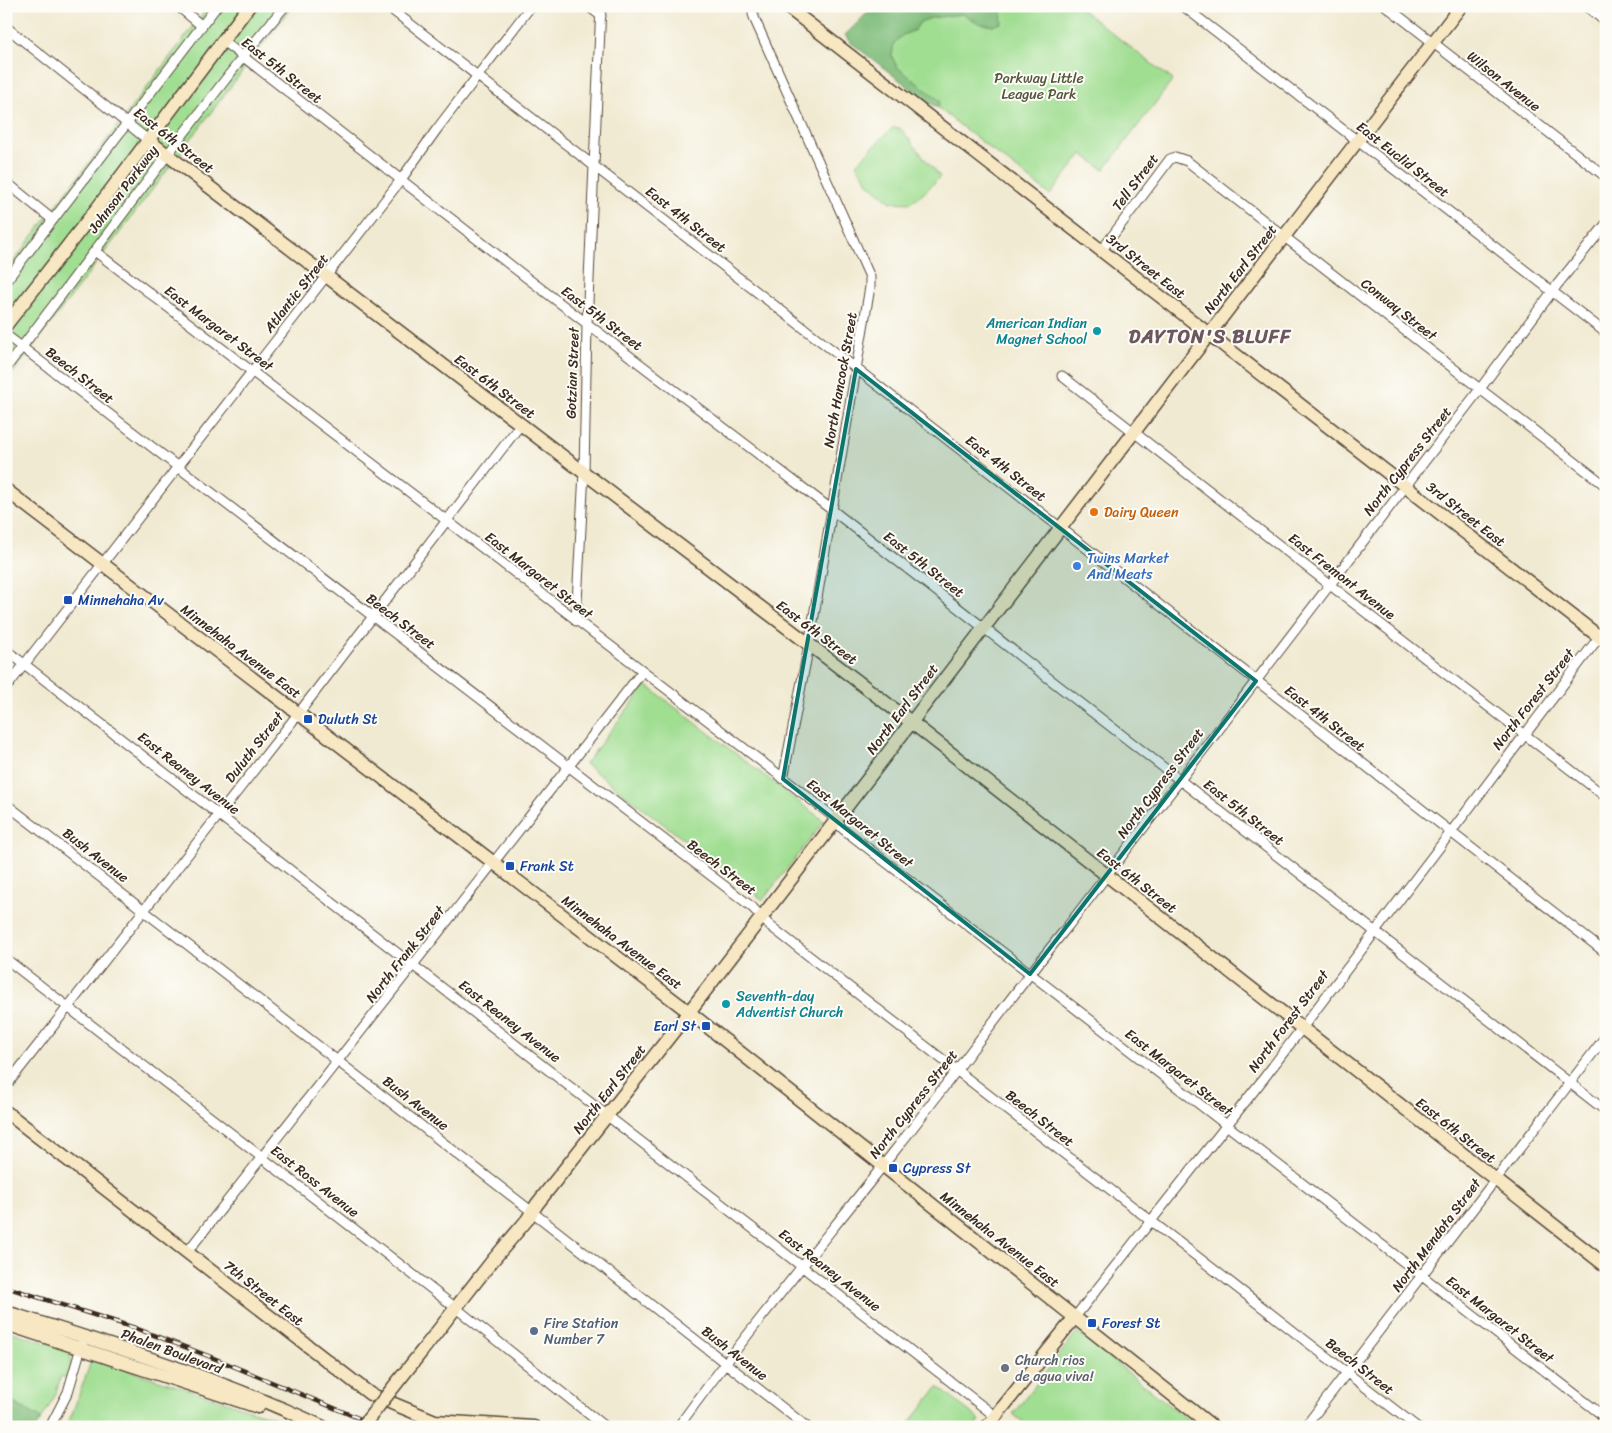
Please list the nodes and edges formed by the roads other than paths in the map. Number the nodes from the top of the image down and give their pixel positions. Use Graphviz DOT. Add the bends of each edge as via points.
graph roads {
  1 [pos="178,6"];
  2 [pos="217,6"];
  3 [pos="250,6"];
  4 [pos="285,6"];
  5 [pos="387,6"];
  6 [pos="531,6"];
  7 [pos="588,6"];
  8 [pos="601,6"];
  9 [pos="753,6"];
  10 [pos="786,6"];
  11 [pos="1183,6"];
  12 [pos="1386,6"];
  13 [pos="1461,6"];
  14 [pos="1586,6"];
  15 [pos="601,16"];
  16 [pos="1606,22"];
  17 [pos="202,26"];
  18 [pos="6,27"];
  19 [pos="223,41"];
  20 [pos="1433,44"];
  21 [pos="243,58"];
  22 [pos="478,76"];
  23 [pos="128,123"];
  24 [pos="148,140"];
  25 [pos="1357,141"];
  26 [pos="168,155"];
  27 [pos="1175,157"];
  28 [pos="595,166"];
  29 [pos="1606,177"];
  30 [pos="400,181"];
  31 [pos="6,182"];
  32 [pos="53,220"];
  33 [pos="1606,224"];
  34 [pos="1284,237"];
  35 [pos="1101,251"];
  36 [pos="96,252"];
  37 [pos="326,276"];
  38 [pos="6,281"];
  39 [pos="1552,292"];
  40 [pos="6,325"];
  41 [pos="587,325"];
  42 [pos="1606,333"];
  43 [pos="1209,334"];
  44 [pos="6,336"];
  45 [pos="22,348"];
  46 [pos="6,368"];
  47 [pos="856,369"];
  48 [pos="253,372"];
  49 [pos="1062,376"];
  50 [pos="1480,389"];
  51 [pos="521,424"];
  52 [pos="1135,433"];
  53 [pos="178,468"];
  54 [pos="584,472"];
  55 [pos="1405,486"];
  56 [pos="1606,486"];
  57 [pos="6,490"];
  58 [pos="832,510"];
  59 [pos="446,521"];
  60 [pos="1060,528"];
  61 [pos="103,564"];
  62 [pos="1330,585"];
  63 [pos="373,617"];
  64 [pos="576,621"];
  65 [pos="983,628"];
  66 [pos="1604,636"];
  67 [pos="809,645"];
  68 [pos="6,650"];
  69 [pos="25,664"];
  70 [pos="642,672"];
  71 [pos="1256,681"];
  72 [pos="6,688"];
  73 [pos="298,714"];
  74 [pos="911,722"];
  75 [pos="1525,734"];
  76 [pos="568,767"];
  77 [pos="783,779"];
  78 [pos="1180,780"];
  79 [pos="1606,797"];
  80 [pos="6,804"];
  81 [pos="220,814"];
  82 [pos="836,821"];
  83 [pos="1450,832"];
  84 [pos="494,863"];
  85 [pos="1107,876"];
  86 [pos="144,910"];
  87 [pos="761,918"];
  88 [pos="1375,930"];
  89 [pos="1606,953"];
  90 [pos="6,959"];
  91 [pos="414,964"];
  92 [pos="1030,974"];
  93 [pos="68,1006"];
  94 [pos="689,1012"];
  95 [pos="1301,1028"];
  96 [pos="1606,1036"];
  97 [pos="338,1060"];
  98 [pos="956,1071"];
  99 [pos="1570,1083"];
  100 [pos="6,1086"];
  101 [pos="1606,1110"];
  102 [pos="6,1112"];
  103 [pos="608,1116"];
  104 [pos="1226,1126"];
  105 [pos="262,1157"];
  106 [pos="883,1166"];
  107 [pos="1495,1180"];
  108 [pos="533,1212"];
  109 [pos="1151,1221"];
  110 [pos="188,1251"];
  111 [pos="803,1266"];
  112 [pos="1606,1266"];
  113 [pos="1421,1276"];
  114 [pos="456,1308"];
  115 [pos="6,1312"];
  116 [pos="1075,1317"];
  117 [pos="6,1324"];
  118 [pos="83,1342"];
  119 [pos="726,1364"];
  120 [pos="1347,1373"];
  121 [pos="995,1416"];
  122 [pos="1605,1416"];
  123 [pos="50,1427"];
  124 [pos="317,1427"];
  125 [pos="324,1427"];
  126 [pos="362,1427"];
  127 [pos="534,1427"];
  128 [pos="605,1427"];
  129 [pos="678,1427"];
  130 [pos="807,1427"];
  131 [pos="987,1427"];
  132 [pos="1213,1427"];
  133 [pos="1305,1427"];
  134 [pos="1417,1427"];
  1 -- 17 [label="street"];
  2 -- 17 [label="street"];
  3 -- 19 [label="street, Johnson Parkway"];
  4 -- 21 [label="street, Johnson Parkway"];
  5 -- 22 [label="street, East 4th Street"];
  6 -- 22 [label="street, Atlantic Street"];
  7 -- 15 [label="street"];
  8 -- 15 [label="street, Gotzian Street"];
  9 -- 47 [label="street, North Hancock Street" via="755,20 870,277"];
  10 -- 35 [label="street, 3rd Street East"];
  11 -- 25 [label="street, East Euclid Street"];
  12 -- 20 [label="street, Wilson Avenue"];
  13 -- 20 [label="street, North Earl Street"];
  14 -- 16 [label="street"];
  15 -- 28 [label="street, Gotzian Street"];
  17 -- 23 [label="street"];
  18 -- 23 [label="street, East 6th Street"];
  19 -- 21 [label="street, East 5th Street"];
  19 -- 24 [label="street, Johnson Parkway"];
  20 -- 25 [label="street, North Earl Street"];
  20 -- 29 [label="street, Wilson Avenue"];
  21 -- 26 [label="street, Johnson Parkway"];
  21 -- 30 [label="street, East 5th Street"];
  22 -- 28 [label="street, East 4th Street"];
  22 -- 30 [label="street, Atlantic Street"];
  23 -- 24 [label="street, East 6th Street"];
  23 -- 32 [label="street"];
  24 -- 26 [label="street, East 6th Street"];
  24 -- 40 [label="street, Johnson Parkway"];
  25 -- 34 [label="street, North Earl Street"];
  25 -- 39 [label="street, East Euclid Street"];
  26 -- 36 [label="street, Johnson Parkway"];
  26 -- 37 [label="street, East 6th Street"];
  27 -- 34 [label="street, Conway Street" via="1187,161"];
  27 -- 35 [label="street, Tell Street" via="1167,162"];
  28 -- 41 [label="street, Gotzian Street"];
  28 -- 47 [label="street, East 4th Street"];
  30 -- 37 [label="street, Atlantic Street"];
  30 -- 41 [label="street, East 5th Street"];
  31 -- 32 [label="street"];
  32 -- 38 [label="street"];
  33 -- 39 [label="street, North Cypress Street"];
  34 -- 43 [label="street, North Earl Street"];
  34 -- 50 [label="street, Conway Street"];
  35 -- 43 [label="street, 3rd Street East"];
  36 -- 45 [label="street, Johnson Parkway"];
  36 -- 48 [label="street, East Margaret Street"];
  37 -- 48 [label="street, Atlantic Street"];
  37 -- 51 [label="street, East 6th Street"];
  39 -- 42 [label="street, East Euclid Street"];
  39 -- 50 [label="street, North Cypress Street"];
  41 -- 54 [label="street, Gotzian Street"];
  41 -- 58 [label="street, East 5th Street"];
  43 -- 52 [label="street, North Earl Street"];
  43 -- 55 [label="street, 3rd Street East"];
  44 -- 45 [label="street, Beech Street"];
  45 -- 46 [label="street, Johnson Parkway"];
  45 -- 53 [label="street, Beech Street"];
  47 -- 58 [label="street, North Hancock Street"];
  47 -- 60 [label="street, East 4th Street"];
  48 -- 53 [label="street, Atlantic Street"];
  48 -- 59 [label="street, East Margaret Street"];
  49 -- 52 [label="street, East Fremont Avenue"];
  50 -- 55 [label="street, North Cypress Street"];
  50 -- 56 [label="street, Conway Street"];
  51 -- 54 [label="street, East 6th Street"];
  51 -- 59 [label="street, Duluth Street"];
  52 -- 60 [label="street, North Earl Street"];
  52 -- 62 [label="street, East Fremont Avenue"];
  53 -- 61 [label="street, Atlantic Street"];
  53 -- 63 [label="street, Beech Street"];
  54 -- 64 [label="street, Gotzian Street"];
  54 -- 67 [label="street, East 6th Street"];
  55 -- 62 [label="street, North Cypress Street"];
  55 -- 66 [label="street, 3rd Street East"];
  57 -- 61 [label="street, Minnehaha Avenue East"];
  58 -- 65 [label="street, East 5th Street"];
  58 -- 67 [label="street, North Hancock Street"];
  59 -- 63 [label="street, Duluth Street"];
  59 -- 64 [label="street, East Margaret Street"];
  60 -- 65 [label="street, North Earl Street"];
  60 -- 71 [label="street, East 4th Street"];
  61 -- 69 [label="street, Atlantic Street"];
  61 -- 73 [label="street, Minnehaha Avenue East"];
  62 -- 71 [label="street, North Cypress Street"];
  62 -- 75 [label="street, East Fremont Avenue"];
  63 -- 73 [label="street, Duluth Street"];
  63 -- 76 [label="street, Beech Street"];
  64 -- 70 [label="street, East Margaret Street"];
  65 -- 74 [label="street, North Earl Street"];
  65 -- 78 [label="street, East 5th Street"];
  66 -- 75 [label="street, North Forest Street"];
  67 -- 74 [label="street, East 6th Street"];
  67 -- 77 [label="street, North Hancock Street"];
  68 -- 69 [label="street, East Reaney Avenue"];
  69 -- 72 [label="street, Atlantic Street"];
  69 -- 81 [label="street, East Reaney Avenue"];
  70 -- 76 [label="street, North Frank Street"];
  70 -- 77 [label="street, East Margaret Street"];
  71 -- 78 [label="street, North Cypress Street"];
  71 -- 83 [label="street, East 4th Street"];
  73 -- 81 [label="street, Duluth Street"];
  73 -- 84 [label="street, Minnehaha Avenue East"];
  74 -- 82 [label="street, North Earl Street"];
  74 -- 85 [label="street, East 6th Street"];
  75 -- 79 [label="street, East Fremont Avenue"];
  75 -- 83 [label="street, North Forest Street"];
  76 -- 84 [label="street, North Frank Street"];
  76 -- 87 [label="street, Beech Street" via="752,907"];
  77 -- 82 [label="street, East Margaret Street"];
  78 -- 85 [label="street, North Cypress Street"];
  78 -- 88 [label="street, East 5th Street"];
  80 -- 86 [label="street, Bush Avenue"];
  81 -- 86 [label="street, Duluth Street"];
  81 -- 91 [label="street, East Reaney Avenue"];
  82 -- 87 [label="street, North Earl Street"];
  82 -- 92 [label="street, East Margaret Street"];
  83 -- 88 [label="street, North Forest Street"];
  83 -- 89 [label="street, East 4th Street"];
  84 -- 91 [label="street, North Frank Street"];
  84 -- 94 [label="street, Minnehaha Avenue East"];
  85 -- 92 [label="street, North Cypress Street"];
  85 -- 95 [label="street, East 6th Street"];
  86 -- 93 [label="street, Duluth Street"];
  86 -- 97 [label="street, Bush Avenue"];
  87 -- 94 [label="street, North Earl Street"];
  87 -- 98 [label="street, Beech Street"];
  88 -- 95 [label="street, North Forest Street"];
  88 -- 99 [label="street, East 5th Street"];
  90 -- 93 [label="street, East Ross Avenue"];
  91 -- 97 [label="street, North Frank Street"];
  91 -- 103 [label="street, East Reaney Avenue"];
  92 -- 98 [label="street, North Cypress Street"];
  92 -- 104 [label="street, East Margaret Street"];
  93 -- 100 [label="street, Duluth Street"];
  93 -- 105 [label="street, East Ross Avenue"];
  94 -- 103 [label="street, North Earl Street"];
  94 -- 106 [label="street, Minnehaha Avenue East"];
  95 -- 104 [label="street, North Forest Street"];
  95 -- 107 [label="street, East 6th Street"];
  96 -- 99 [label="street, North Mendota Street"];
  97 -- 105 [label="street, North Frank Street"];
  97 -- 108 [label="street, Bush Avenue"];
  98 -- 106 [label="street, North Cypress Street"];
  98 -- 109 [label="street, Beech Street"];
  99 -- 101 [label="street, East 5th Street"];
  99 -- 107 [label="street, North Mendota Street"];
  102 -- 110 [label="street, 7th Street East"];
  103 -- 108 [label="street, North Earl Street"];
  103 -- 111 [label="street, East Reaney Avenue"];
  104 -- 109 [label="street, North Forest Street"];
  104 -- 113 [label="street, East Margaret Street"];
  105 -- 110 [label="street, North Frank Street"];
  105 -- 114 [label="street, East Ross Avenue"];
  106 -- 111 [label="street, North Cypress Street"];
  106 -- 116 [label="street, Minnehaha Avenue East"];
  107 -- 112 [label="street, East 6th Street"];
  107 -- 113 [label="street, North Mendota Street"];
  108 -- 114 [label="street, North Earl Street"];
  108 -- 119 [label="street, Bush Avenue"];
  109 -- 116 [label="street, North Forest Street"];
  109 -- 120 [label="street, Beech Street"];
  110 -- 127 [label="street, 7th Street East" via="370,1394 435,1420"];
  111 -- 119 [label="street, North Cypress Street"];
  111 -- 121 [label="street, East Reaney Avenue"];
  113 -- 120 [label="street, North Mendota Street"];
  113 -- 122 [label="street, East Margaret Street"];
  114 -- 126 [label="street, North Earl Street, bridge"];
  114 -- 128 [label="street, East Ross Avenue"];
  115 -- 118 [label="street, Phalen Boulevard"];
  116 -- 121 [label="street, North Forest Street"];
  116 -- 132 [label="street, Minnehaha Avenue East"];
  117 -- 118 [label="street, Phalen Boulevard"];
  118 -- 123 [label="street" via="68,1392"];
  118 -- 124 [label="street, Phalen Boulevard"];
  118 -- 125 [label="street, Phalen Boulevard" via="136,1353 240,1391"];
  119 -- 129 [label="street, North Cypress Street"];
  119 -- 130 [label="street, Bush Avenue"];
  120 -- 133 [label="street, North Mendota Street"];
  120 -- 134 [label="street, Beech Street"];
  121 -- 131 [label="street, North Forest Street"];
}
